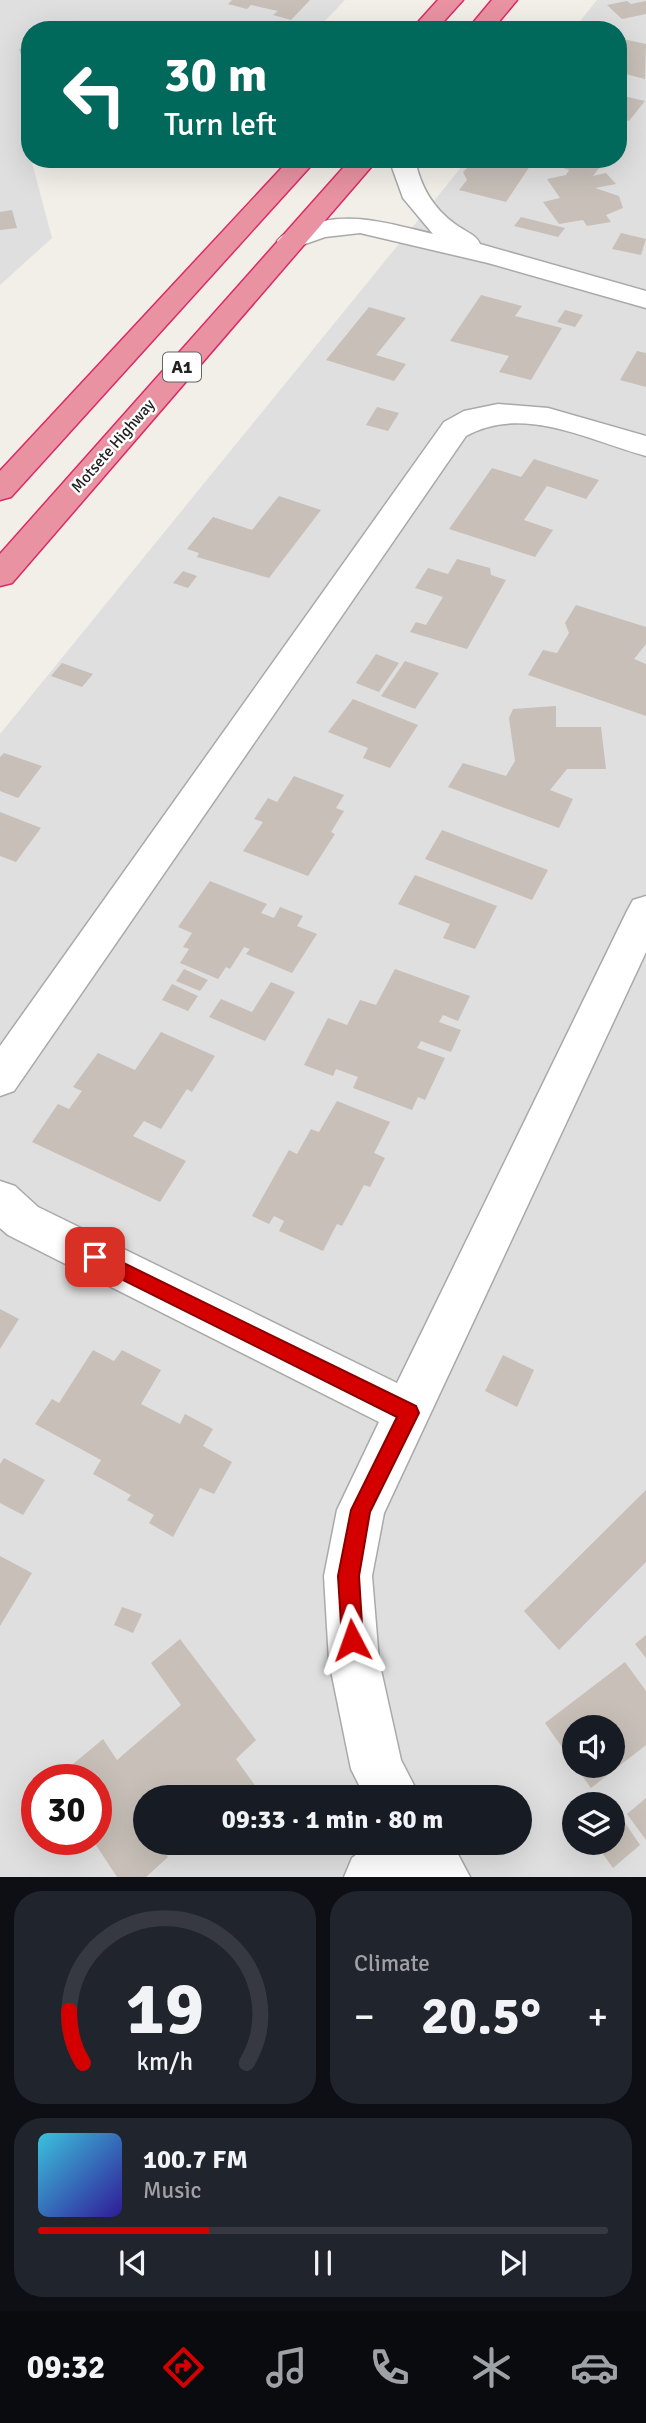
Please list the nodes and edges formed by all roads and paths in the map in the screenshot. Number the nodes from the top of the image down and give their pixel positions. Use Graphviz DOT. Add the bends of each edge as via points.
graph roads {
  1 [pos="451,0"];
  2 [pos="505,0"];
  3 [pos="432,21"];
  4 [pos="487,21"];
  5 [pos="296,168"];
  6 [pos="357,168"];
  7 [pos="403,168"];
  8 [pos="291,241"];
  9 [pos="495,256"];
  10 [pos="646,300"];
  11 [pos="646,446"];
  12 [pos="0,490"];
  13 [pos="0,575"];
  14 [pos="646,911"];
  15 [pos="0,1079"];
  16 [pos="0,1200"];
  17 [pos="410,1413"];
  18 [pos="387,1785"];
  19 [pos="399,1855"];
  20 [pos="428,1855"];
  21 [pos="371,1877"];
  22 [pos="443,1877"];
  1 -- 3 [label="highway"];
  2 -- 4 [label="highway"];
  5 -- 12 [label="highway, A1"];
  6 -- 8 [label="highway, Motsete Highway / A1"];
  7 -- 9 [label="street" via="432,218 455,237"];
  8 -- 9 [label="street" via="320,229 360,225"];
  8 -- 13 [label="highway, Motsete Highway / A1"];
  9 -- 10 [label="street"];
  11 -- 15 [label="street" via="509,411 469,418 455,429"];
  14 -- 17 [label="street"];
  16 -- 17 [label="street" via="23,1221"];
  17 -- 18 [label="street" via="361,1510 348,1576 354,1661 377,1769"];
  19 -- 21 [label="street"];
  20 -- 22 [label="street"];
}
